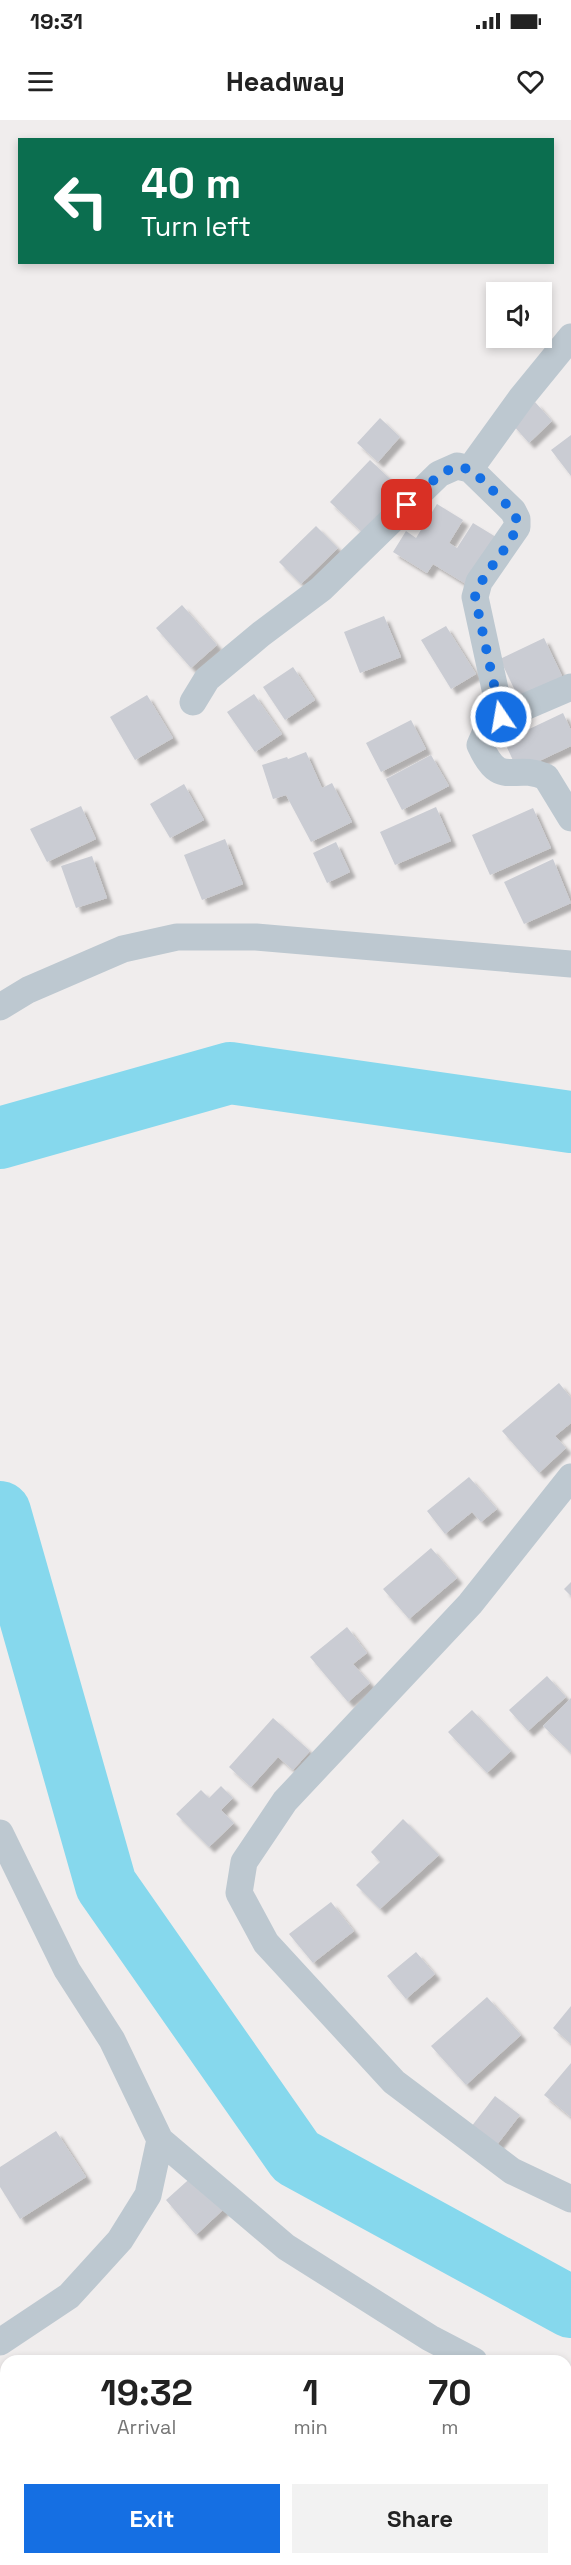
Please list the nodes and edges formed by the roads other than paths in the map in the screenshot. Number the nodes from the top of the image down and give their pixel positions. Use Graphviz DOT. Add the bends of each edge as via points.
graph roads {
  1 [pos="571,337"];
  2 [pos="470,469"];
  3 [pos="571,687"];
  4 [pos="193,702"];
  5 [pos="501,717"];
  6 [pos="571,818"];
  7 [pos="571,964"];
  8 [pos="0,1007"];
  9 [pos="571,1477"];
  10 [pos="0,1833"];
  11 [pos="160,2140"];
  12 [pos="571,2199"];
  13 [pos="0,2342"];
  14 [pos="463,2355"];
  1 -- 2 [label="street"];
  2 -- 4 [label="street" via="456,466 439,474 321,589 207,679"];
  2 -- 5 [label="street" via="517,519 505,546 479,582 475,597"];
  3 -- 5 [label="street"];
  5 -- 6 [label="street" via="488,727 480,745 489,763 504,774 531,772 546,777"];
  7 -- 8 [label="street" via="256,937 177,937 123,949 28,990"];
  9 -- 12 [label="street" via="470,1604 285,1801 244,1862 239,1893 266,1943 394,2082 512,2171"];
  10 -- 11 [label="street" via="67,1970 112,2040"];
  11 -- 13 [label="street" via="148,2195 120,2240 69,2296"];
  11 -- 14 [label="street" via="286,2247"];
}
